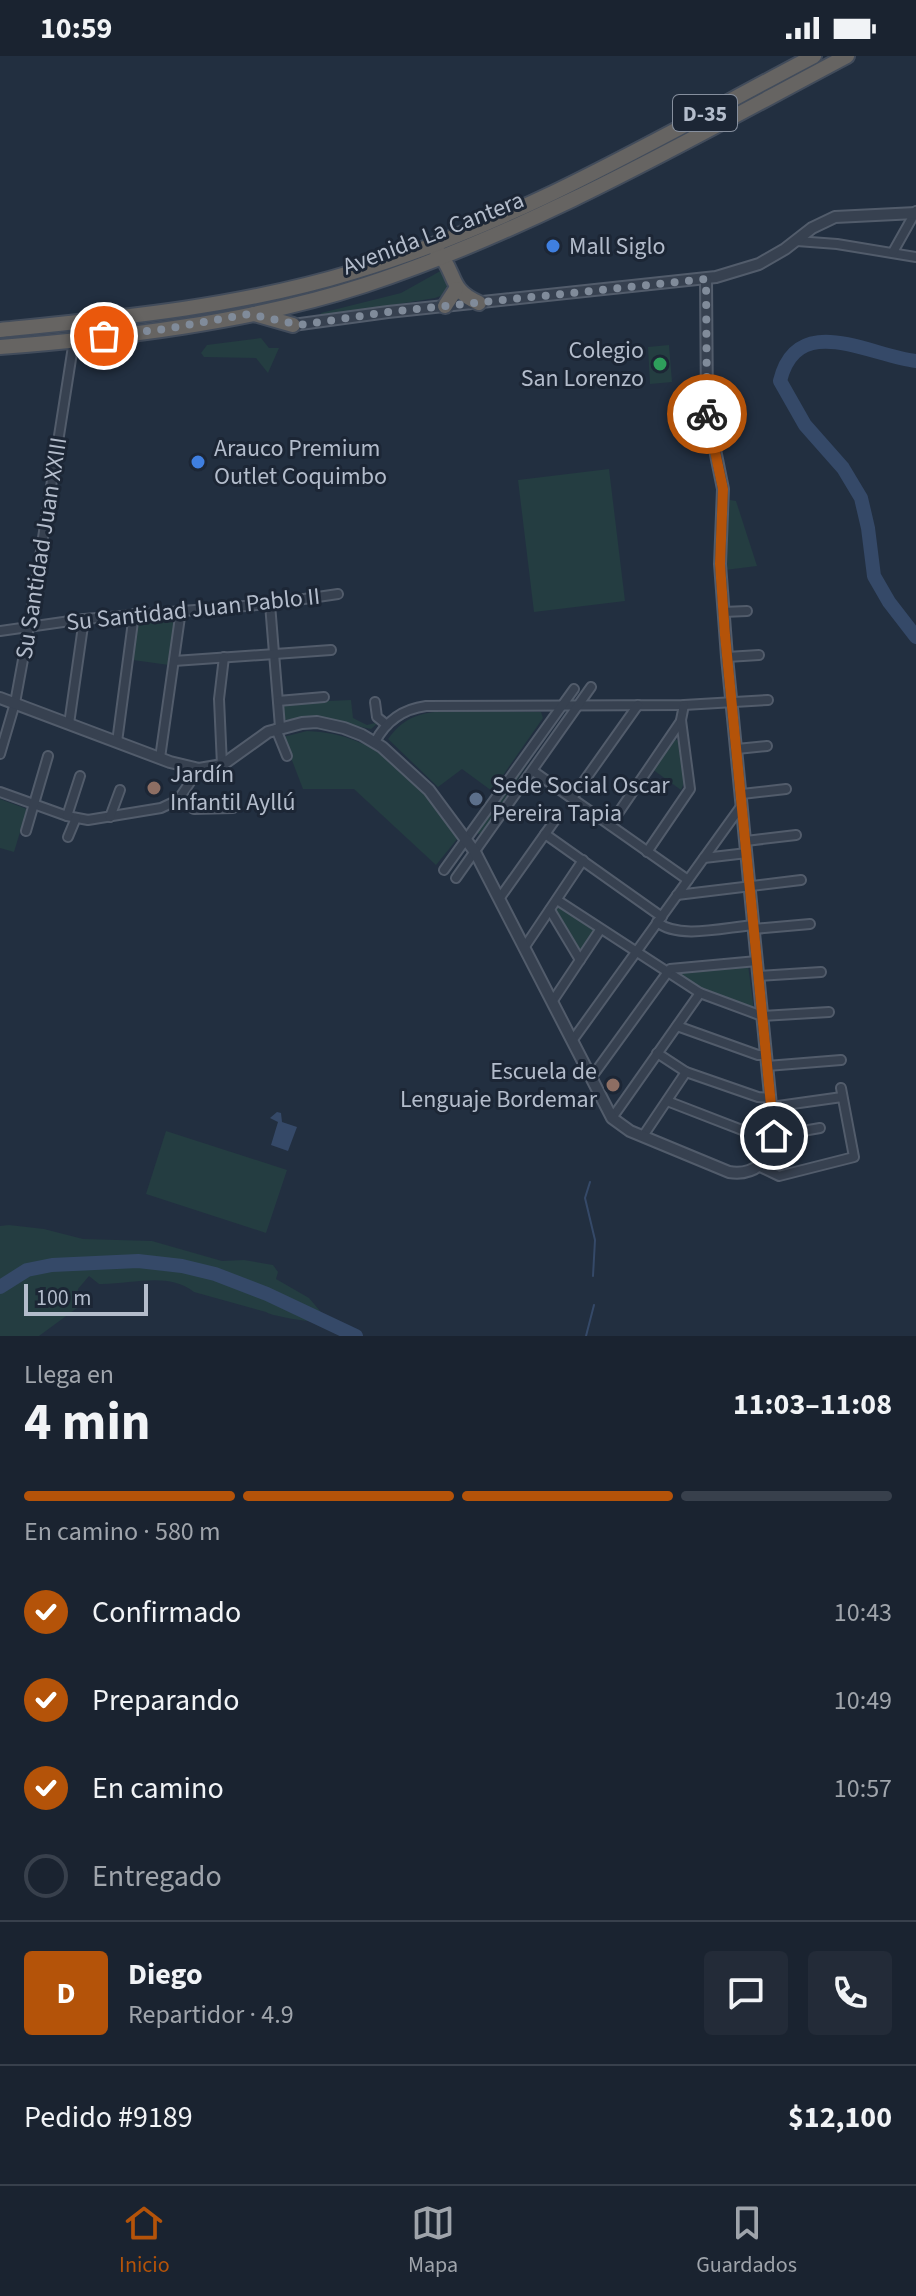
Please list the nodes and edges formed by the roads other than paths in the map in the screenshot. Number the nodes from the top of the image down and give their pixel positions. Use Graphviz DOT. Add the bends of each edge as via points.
graph roads {
  1 [pos="814,56"];
  2 [pos="847,56"];
  3 [pos="916,212"];
  4 [pos="797,241"];
  5 [pos="432,245"];
  6 [pos="893,252"];
  7 [pos="916,257"];
  8 [pos="443,258"];
  9 [pos="706,279"];
  10 [pos="456,289"];
  11 [pos="282,291"];
  12 [pos="479,303"];
  13 [pos="445,306"];
  14 [pos="280,307"];
  15 [pos="249,314"];
  16 [pos="293,325"];
  17 [pos="0,330"];
  18 [pos="74,340"];
  19 [pos="0,347"];
  20 [pos="338,594"];
  21 [pos="270,604"];
  22 [pos="181,610"];
  23 [pos="747,611"];
  24 [pos="723,612"];
  25 [pos="134,614"];
  26 [pos="84,619"];
  27 [pos="29,627"];
  28 [pos="0,631"];
  29 [pos="331,650"];
  30 [pos="274,652"];
  31 [pos="759,655"];
  32 [pos="224,657"];
  33 [pos="727,657"];
  34 [pos="174,661"];
  35 [pos="591,687"];
  36 [pos="574,689"];
  37 [pos="324,697"];
  38 [pos="0,698"];
  39 [pos="768,700"];
  40 [pos="278,701"];
  41 [pos="375,702"];
  42 [pos="733,702"];
  43 [pos="15,703"];
  44 [pos="638,705"];
  45 [pos="684,705"];
  46 [pos="560,706"];
  47 [pos="578,706"];
  48 [pos="681,720"];
  49 [pos="69,724"];
  50 [pos="387,725"];
  51 [pos="278,728"];
  52 [pos="117,742"];
  53 [pos="375,742"];
  54 [pos="767,746"];
  55 [pos="737,749"];
  56 [pos="0,754"];
  57 [pos="48,756"];
  58 [pos="287,756"];
  59 [pos="160,758"];
  60 [pos="222,765"];
  61 [pos="199,769"];
  62 [pos="533,771"];
  63 [pos="80,776"];
  64 [pos="786,789"];
  65 [pos="120,790"];
  66 [pos="0,792"];
  67 [pos="572,798"];
  68 [pos="178,800"];
  69 [pos="742,800"];
  70 [pos="34,804"];
  71 [pos="233,808"];
  72 [pos="71,817"];
  73 [pos="110,817"];
  74 [pos="555,820"];
  75 [pos="610,825"];
  76 [pos="26,831"];
  77 [pos="545,834"];
  78 [pos="796,835"];
  79 [pos="68,837"];
  80 [pos="466,838"];
  81 [pos="746,841"];
  82 [pos="475,852"];
  83 [pos="647,852"];
  84 [pos="747,853"];
  85 [pos="704,858"];
  86 [pos="583,860"];
  87 [pos="444,870"];
  88 [pos="456,878"];
  89 [pos="688,880"];
  90 [pos="801,880"];
  91 [pos="750,886"];
  92 [pos="677,895"];
  93 [pos="499,899"];
  94 [pos="557,900"];
  95 [pos="550,910"];
  96 [pos="659,920"];
  97 [pos="810,924"];
  98 [pos="754,927"];
  99 [pos="600,930"];
  100 [pos="524,948"];
  101 [pos="635,953"];
  102 [pos="580,960"];
  103 [pos="757,961"];
  104 [pos="666,972"];
  105 [pos="821,972"];
  106 [pos="759,976"];
  107 [pos="700,993"];
  108 [pos="552,1002"];
  109 [pos="829,1012"];
  110 [pos="762,1016"];
  111 [pos="677,1026"];
  112 [pos="572,1041"];
  113 [pos="657,1053"];
  114 [pos="841,1060"];
  115 [pos="766,1061"];
  116 [pos="686,1072"];
  117 [pos="591,1078"];
  118 [pos="667,1101"];
  119 [pos="770,1103"];
  120 [pos="612,1118"];
  121 [pos="820,1128"];
  122 [pos="643,1136"];
  123 [pos="773,1139"];
  124 [pos="758,1166"];
  1 -- 5 [label="highway, Avenida La Cantera / D-35" via="556,190"];
  2 -- 8 [label="highway, Avenida La Cantera / D-35" via="568,203"];
  3 -- 4 [label="street" via="842,215 820,223"];
  3 -- 6 [label="street"];
  4 -- 6 [label="street"];
  4 -- 9 [label="street" via="759,264"];
  5 -- 8 [label="highway"];
  5 -- 11 [label="highway, Avenida La Cantera / D-35"];
  6 -- 7 [label="street"];
  8 -- 10 [label="highway"];
  8 -- 14 [label="highway, Avenida La Cantera / D-35"];
  9 -- 12 [label="street"];
  9 -- 24 [label="street" via="707,410 723,489"];
  10 -- 12 [label="highway"];
  10 -- 13 [label="highway"];
  11 -- 14 [label="highway"];
  11 -- 17 [label="highway, Avenida La Cantera / D-35" via="175,311"];
  12 -- 13 [label="street"];
  13 -- 16 [label="street"];
  14 -- 15 [label="highway, Avenida La Cantera / D-35"];
  14 -- 16 [label="highway"];
  15 -- 16 [label="highway"];
  15 -- 18 [label="highway, Avenida La Cantera / D-35"];
  18 -- 19 [label="highway, Avenida La Cantera / D-35"];
  18 -- 27 [label="street, Su Santidad Juan XXIII"];
  20 -- 21 [label="street, Su Santidad Juan Pablo II"];
  21 -- 22 [label="street, Su Santidad Juan Pablo II"];
  21 -- 30 [label="street"];
  22 -- 25 [label="street, Su Santidad Juan Pablo II"];
  22 -- 34 [label="street"];
  23 -- 24 [label="street"];
  24 -- 33 [label="street"];
  25 -- 26 [label="street, Su Santidad Juan Pablo II"];
  25 -- 52 [label="street"];
  26 -- 27 [label="street, Su Santidad Juan Pablo II"];
  26 -- 49 [label="street"];
  27 -- 28 [label="street, Su Santidad Juan Pablo II"];
  27 -- 43 [label="street, Su Santidad Juan XXIII"];
  29 -- 30 [label="street"];
  30 -- 32 [label="street"];
  30 -- 40 [label="street"];
  31 -- 33 [label="street"];
  32 -- 34 [label="street"];
  32 -- 60 [label="street" via="219,699"];
  33 -- 42 [label="street"];
  34 -- 59 [label="street"];
  35 -- 47 [label="street"];
  36 -- 46 [label="street"];
  37 -- 40 [label="street"];
  38 -- 43 [label="street"];
  39 -- 42 [label="street"];
  40 -- 51 [label="street"];
  41 -- 50 [label="street" via="377,717"];
  42 -- 45 [label="street"];
  42 -- 55 [label="street"];
  43 -- 49 [label="street"];
  43 -- 56 [label="street, Su Santidad Juan XXIII"];
  44 -- 45 [label="street"];
  44 -- 47 [label="street"];
  44 -- 67 [label="street"];
  45 -- 48 [label="street"];
  46 -- 47 [label="street"];
  46 -- 50 [label="street" via="426,706 407,710"];
  46 -- 80 [label="street"];
  47 -- 62 [label="street"];
  48 -- 75 [label="street"];
  48 -- 83 [label="street" via="690,789"];
  49 -- 52 [label="street"];
  50 -- 53 [label="street"];
  51 -- 53 [label="street" via="317,722"];
  51 -- 58 [label="street"];
  51 -- 60 [label="street"];
  52 -- 59 [label="street"];
  53 -- 80 [label="street" via="423,785"];
  54 -- 55 [label="street"];
  55 -- 69 [label="street"];
  57 -- 70 [label="street"];
  59 -- 61 [label="street"];
  60 -- 61 [label="street"];
  61 -- 68 [label="street"];
  62 -- 67 [label="street"];
  62 -- 82 [label="street"];
  63 -- 72 [label="street"];
  64 -- 69 [label="street"];
  65 -- 73 [label="street"];
  66 -- 70 [label="street"];
  67 -- 75 [label="street"];
  68 -- 71 [label="street" via="194,809"];
  68 -- 73 [label="street"];
  69 -- 81 [label="street"];
  69 -- 85 [label="street"];
  70 -- 72 [label="street"];
  70 -- 76 [label="street"];
  72 -- 73 [label="street"];
  72 -- 79 [label="street"];
  74 -- 77 [label="street"];
  75 -- 83 [label="street"];
  77 -- 86 [label="street"];
  77 -- 93 [label="street"];
  78 -- 81 [label="street"];
  80 -- 82 [label="street"];
  80 -- 87 [label="street"];
  81 -- 84 [label="street"];
  82 -- 88 [label="street"];
  82 -- 93 [label="street"];
  83 -- 89 [label="street"];
  84 -- 85 [label="street"];
  84 -- 91 [label="street"];
  85 -- 89 [label="street"];
  86 -- 94 [label="street"];
  86 -- 96 [label="street"];
  89 -- 92 [label="street"];
  90 -- 91 [label="street"];
  91 -- 92 [label="street"];
  91 -- 98 [label="street"];
  92 -- 96 [label="street"];
  93 -- 100 [label="street"];
  94 -- 95 [label="street"];
  94 -- 99 [label="street"];
  95 -- 100 [label="street"];
  95 -- 102 [label="street"];
  96 -- 98 [label="street" via="678,932"];
  96 -- 101 [label="street"];
  97 -- 98 [label="street"];
  98 -- 103 [label="street"];
  99 -- 101 [label="street"];
  99 -- 102 [label="street"];
  100 -- 108 [label="street"];
  101 -- 104 [label="street"];
  101 -- 112 [label="street"];
  102 -- 108 [label="street"];
  103 -- 104 [label="street"];
  103 -- 106 [label="street"];
  104 -- 107 [label="street"];
  104 -- 117 [label="street"];
  105 -- 106 [label="street"];
  106 -- 110 [label="street"];
  107 -- 110 [label="street"];
  107 -- 111 [label="street"];
  108 -- 112 [label="street"];
  109 -- 110 [label="street"];
  110 -- 115 [label="street"];
  111 -- 113 [label="street"];
  111 -- 115 [label="street"];
  112 -- 117 [label="street"];
  113 -- 116 [label="street"];
  113 -- 120 [label="street"];
  114 -- 115 [label="street"];
  115 -- 119 [label="street"];
  116 -- 118 [label="street"];
  116 -- 119 [label="street"];
  117 -- 120 [label="street"];
  118 -- 122 [label="street"];
  118 -- 123 [label="street"];
  119 -- 123 [label="street"];
  119 -- 124 [label="street" via="842,1092 854,1157 779,1176"];
  120 -- 122 [label="street"];
  121 -- 123 [label="street"];
  122 -- 124 [label="street" via="729,1172"];
  123 -- 124 [label="street"];
}
